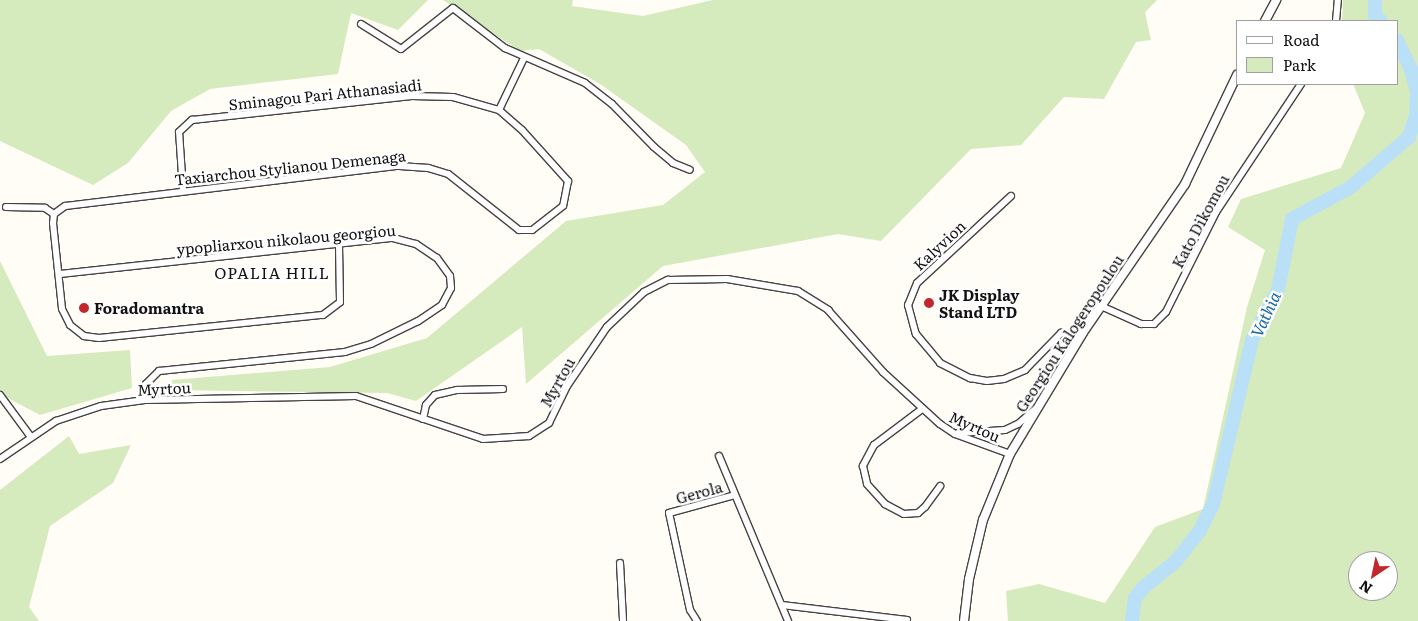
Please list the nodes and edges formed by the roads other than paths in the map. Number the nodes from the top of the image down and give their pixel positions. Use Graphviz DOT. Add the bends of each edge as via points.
graph roads {
  1 [pos="1276,0"];
  2 [pos="1338,0"];
  3 [pos="1266,20"];
  4 [pos="1336,20"];
  5 [pos="361,24"];
  6 [pos="524,58"];
  7 [pos="1236,77"];
  8 [pos="1300,85"];
  9 [pos="499,110"];
  10 [pos="690,170"];
  11 [pos="183,190"];
  12 [pos="1011,196"];
  13 [pos="563,206"];
  14 [pos="6,207"];
  15 [pos="54,214"];
  16 [pos="339,244"];
  17 [pos="60,274"];
  18 [pos="1101,306"];
  19 [pos="1082,334"];
  20 [pos="503,389"];
  21 [pos="0,395"];
  22 [pos="145,400"];
  23 [pos="922,409"];
  24 [pos="1035,409"];
  25 [pos="423,419"];
  26 [pos="955,434"];
  27 [pos="31,437"];
  28 [pos="1010,454"];
  29 [pos="718,456"];
  30 [pos="0,459"];
  31 [pos="940,486"];
  32 [pos="735,495"];
  33 [pos="620,563"];
  34 [pos="782,605"];
  35 [pos="907,620"];
  36 [pos="623,621"];
  37 [pos="697,621"];
  38 [pos="788,621"];
  39 [pos="964,621"];
  1 -- 3 [label="street"];
  2 -- 4 [label="street"];
  5 -- 6 [label="street" via="401,50 453,8 498,43"];
  6 -- 9 [label="street"];
  6 -- 10 [label="street" via="585,84 612,104 666,158"];
  7 -- 18 [label="street, Georgiou Kalogeropoulou" via="1184,184"];
  8 -- 18 [label="street, Kato Dikomou" via="1216,212 1166,312 1154,324 1141,324"];
  9 -- 11 [label="street, Sminagou Pari Athanasiadi" via="453,97 412,96 192,120 179,132"];
  9 -- 13 [label="street, Sminagou Pari Athanasiadi" via="522,130 568,181"];
  11 -- 13 [label="street, Taxiarchou Stylianou Demenaga" via="396,166 428,168 448,174 519,230 532,230"];
  11 -- 15 [label="street, Taxiarchou Stylianou Demenaga" via="65,206"];
  12 -- 19 [label="street, Kalyvion" via="917,282 908,305 916,334 940,362 970,378 986,380 1004,379 1025,370 1061,333"];
  14 -- 15 [label="street" via="46,208"];
  15 -- 17 [label="street"];
  16 -- 17 [label="street, ypopliarxou nikolaou georgiou"];
  16 -- 17 [label="street" via="340,302 332,311 313,316 100,338 84,336 70,325 62,309"];
  16 -- 22 [label="street, ypopliarxou nikolaou georgiou" via="393,238 416,244 437,258 450,276 451,288 442,305 418,322 371,344 345,352 159,371 146,384"];
  18 -- 19 [label="street, Georgiou Kalogeropoulou"];
  19 -- 24 [label="street, Georgiou Kalogeropoulou"];
  20 -- 25 [label="street" via="456,390 435,395 426,405"];
  21 -- 27 [label="street"];
  22 -- 25 [label="street, Myrtou" via="356,396"];
  22 -- 27 [label="street, Myrtou" via="101,406 56,421"];
  23 -- 25 [label="street, Myrtou" via="828,310 798,291 727,280 668,280 644,292 607,328 567,386 548,423 529,436 482,439"];
  23 -- 26 [label="street, Myrtou"];
  23 -- 31 [label="street" via="874,445 863,466 867,484 885,504 904,514 918,513"];
  24 -- 26 [label="street" via="1005,430"];
  24 -- 28 [label="street, Georgiou Kalogeropoulou"];
  26 -- 28 [label="street, Myrtou"];
  27 -- 30 [label="street, Myrtou"];
  28 -- 39 [label="street, Georgiou Kalogeropoulou" via="983,520 969,579"];
  29 -- 32 [label="street"];
  32 -- 34 [label="street"];
  32 -- 37 [label="street, Gerola" via="669,513 690,610"];
  33 -- 36 [label="street"];
  34 -- 35 [label="street"];
  34 -- 38 [label="street"];
}
